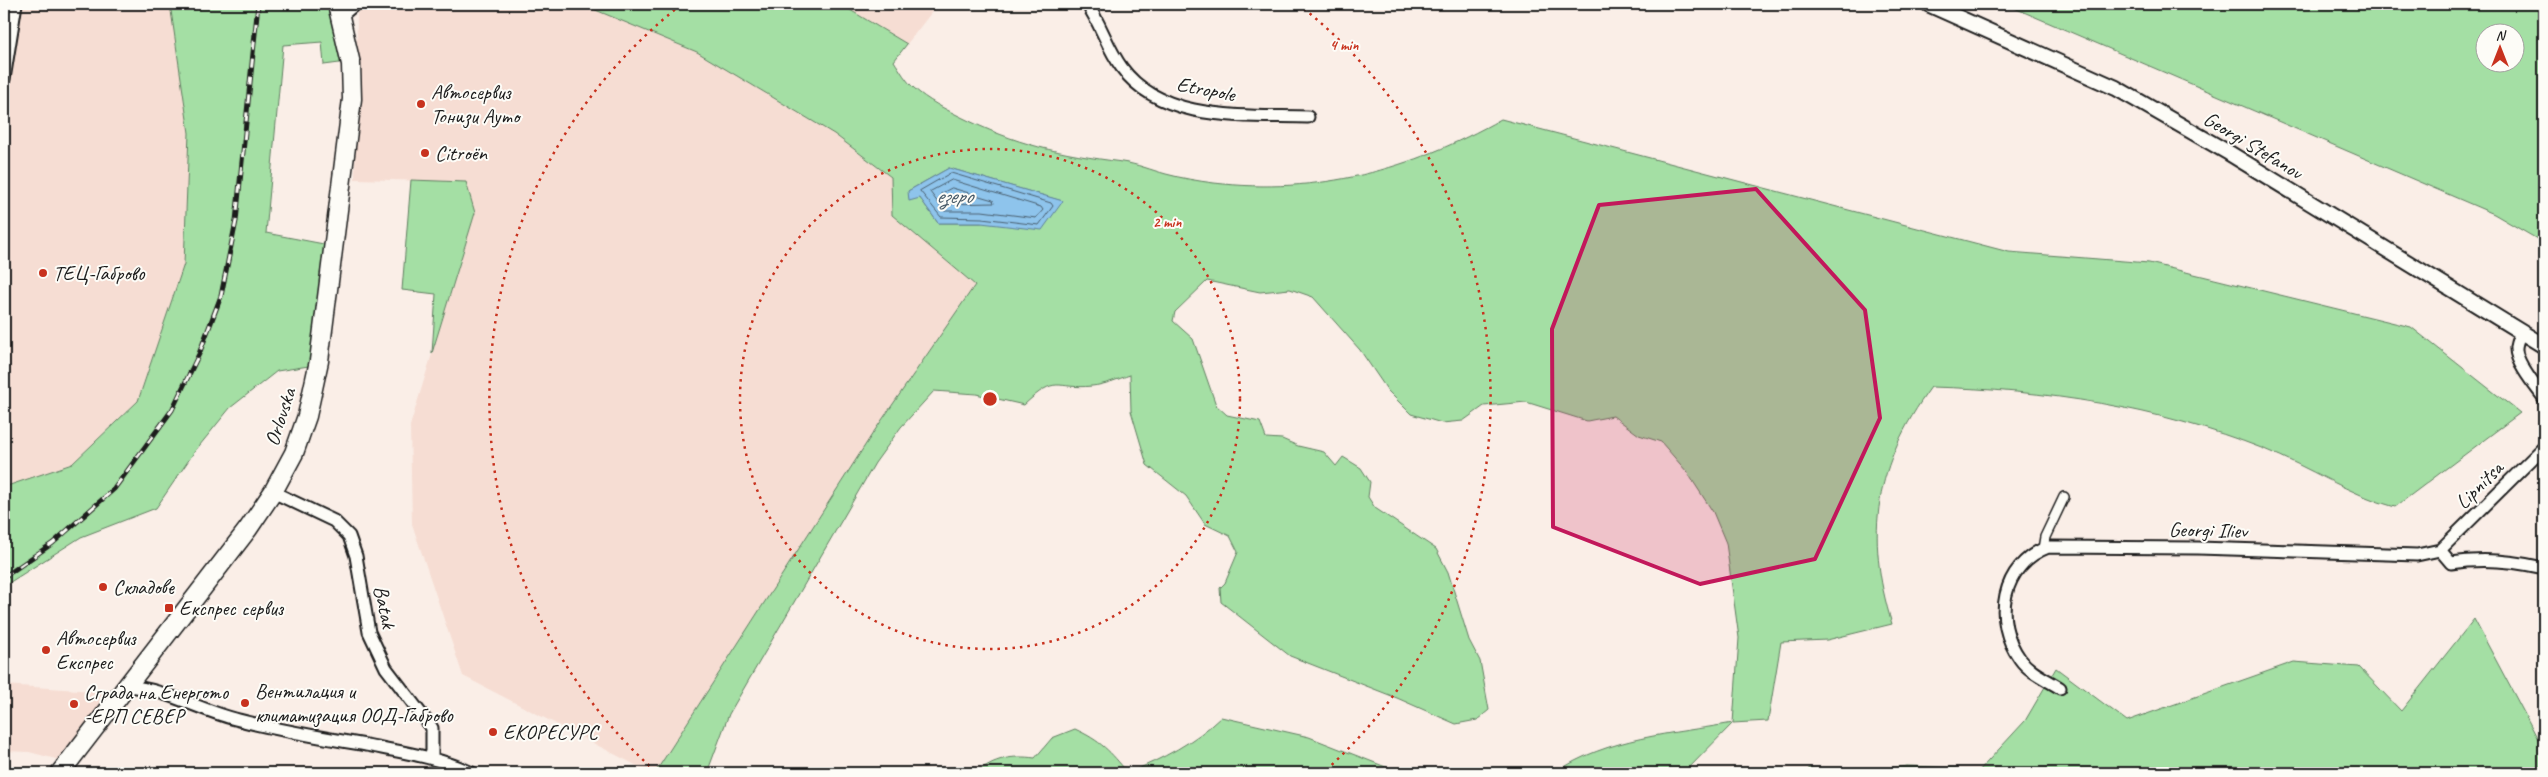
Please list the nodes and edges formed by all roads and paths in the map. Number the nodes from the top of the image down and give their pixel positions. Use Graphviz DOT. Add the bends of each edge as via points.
graph roads {
  1 [pos="16,4"];
  2 [pos="1087,4"];
  3 [pos="1928,4"];
  4 [pos="344,7"];
  5 [pos="4,79"];
  6 [pos="1308,117"];
  7 [pos="2521,332"];
  8 [pos="2544,346"];
  9 [pos="2544,398"];
  10 [pos="2544,447"];
  11 [pos="273,492"];
  12 [pos="2064,497"];
  13 [pos="2043,549"];
  14 [pos="2440,550"];
  15 [pos="2544,568"];
  16 [pos="128,686"];
  17 [pos="2060,688"];
  18 [pos="432,758"];
  19 [pos="60,773"];
  20 [pos="472,773"];
  1 -- 5 [label="street"];
  2 -- 6 [label="street, Etropole" via="1122,68 1138,84 1163,99 1215,114"];
  3 -- 7 [label="street, Georgi Stefanov" via="2116,88 2229,153"];
  4 -- 11 [label="main road, Orlovska" via="352,64 351,120 322,339 305,424"];
  7 -- 8 [label="street, Georgi Stefanov"];
  7 -- 9 [label="street" via="2516,353"];
  10 -- 14 [label="street, Lipnitsa"];
  11 -- 16 [label="main road, Orlovska"];
  11 -- 18 [label="street, Batak" via="334,521 349,536 356,556 369,632 386,668 432,728"];
  12 -- 13 [label="street" via="2045,537"];
  13 -- 14 [label="street, Georgi Iliev" via="2107,546 2417,555"];
  13 -- 17 [label="street" via="2030,555 2014,576 2002,606 2003,620 2020,660"];
  14 -- 15 [label="street" via="2451,563 2480,560"];
  16 -- 18 [label="street" via="152,689 210,712 267,727"];
  16 -- 19 [label="main road, Orlovska"];
  18 -- 20 [label="street"];
}
